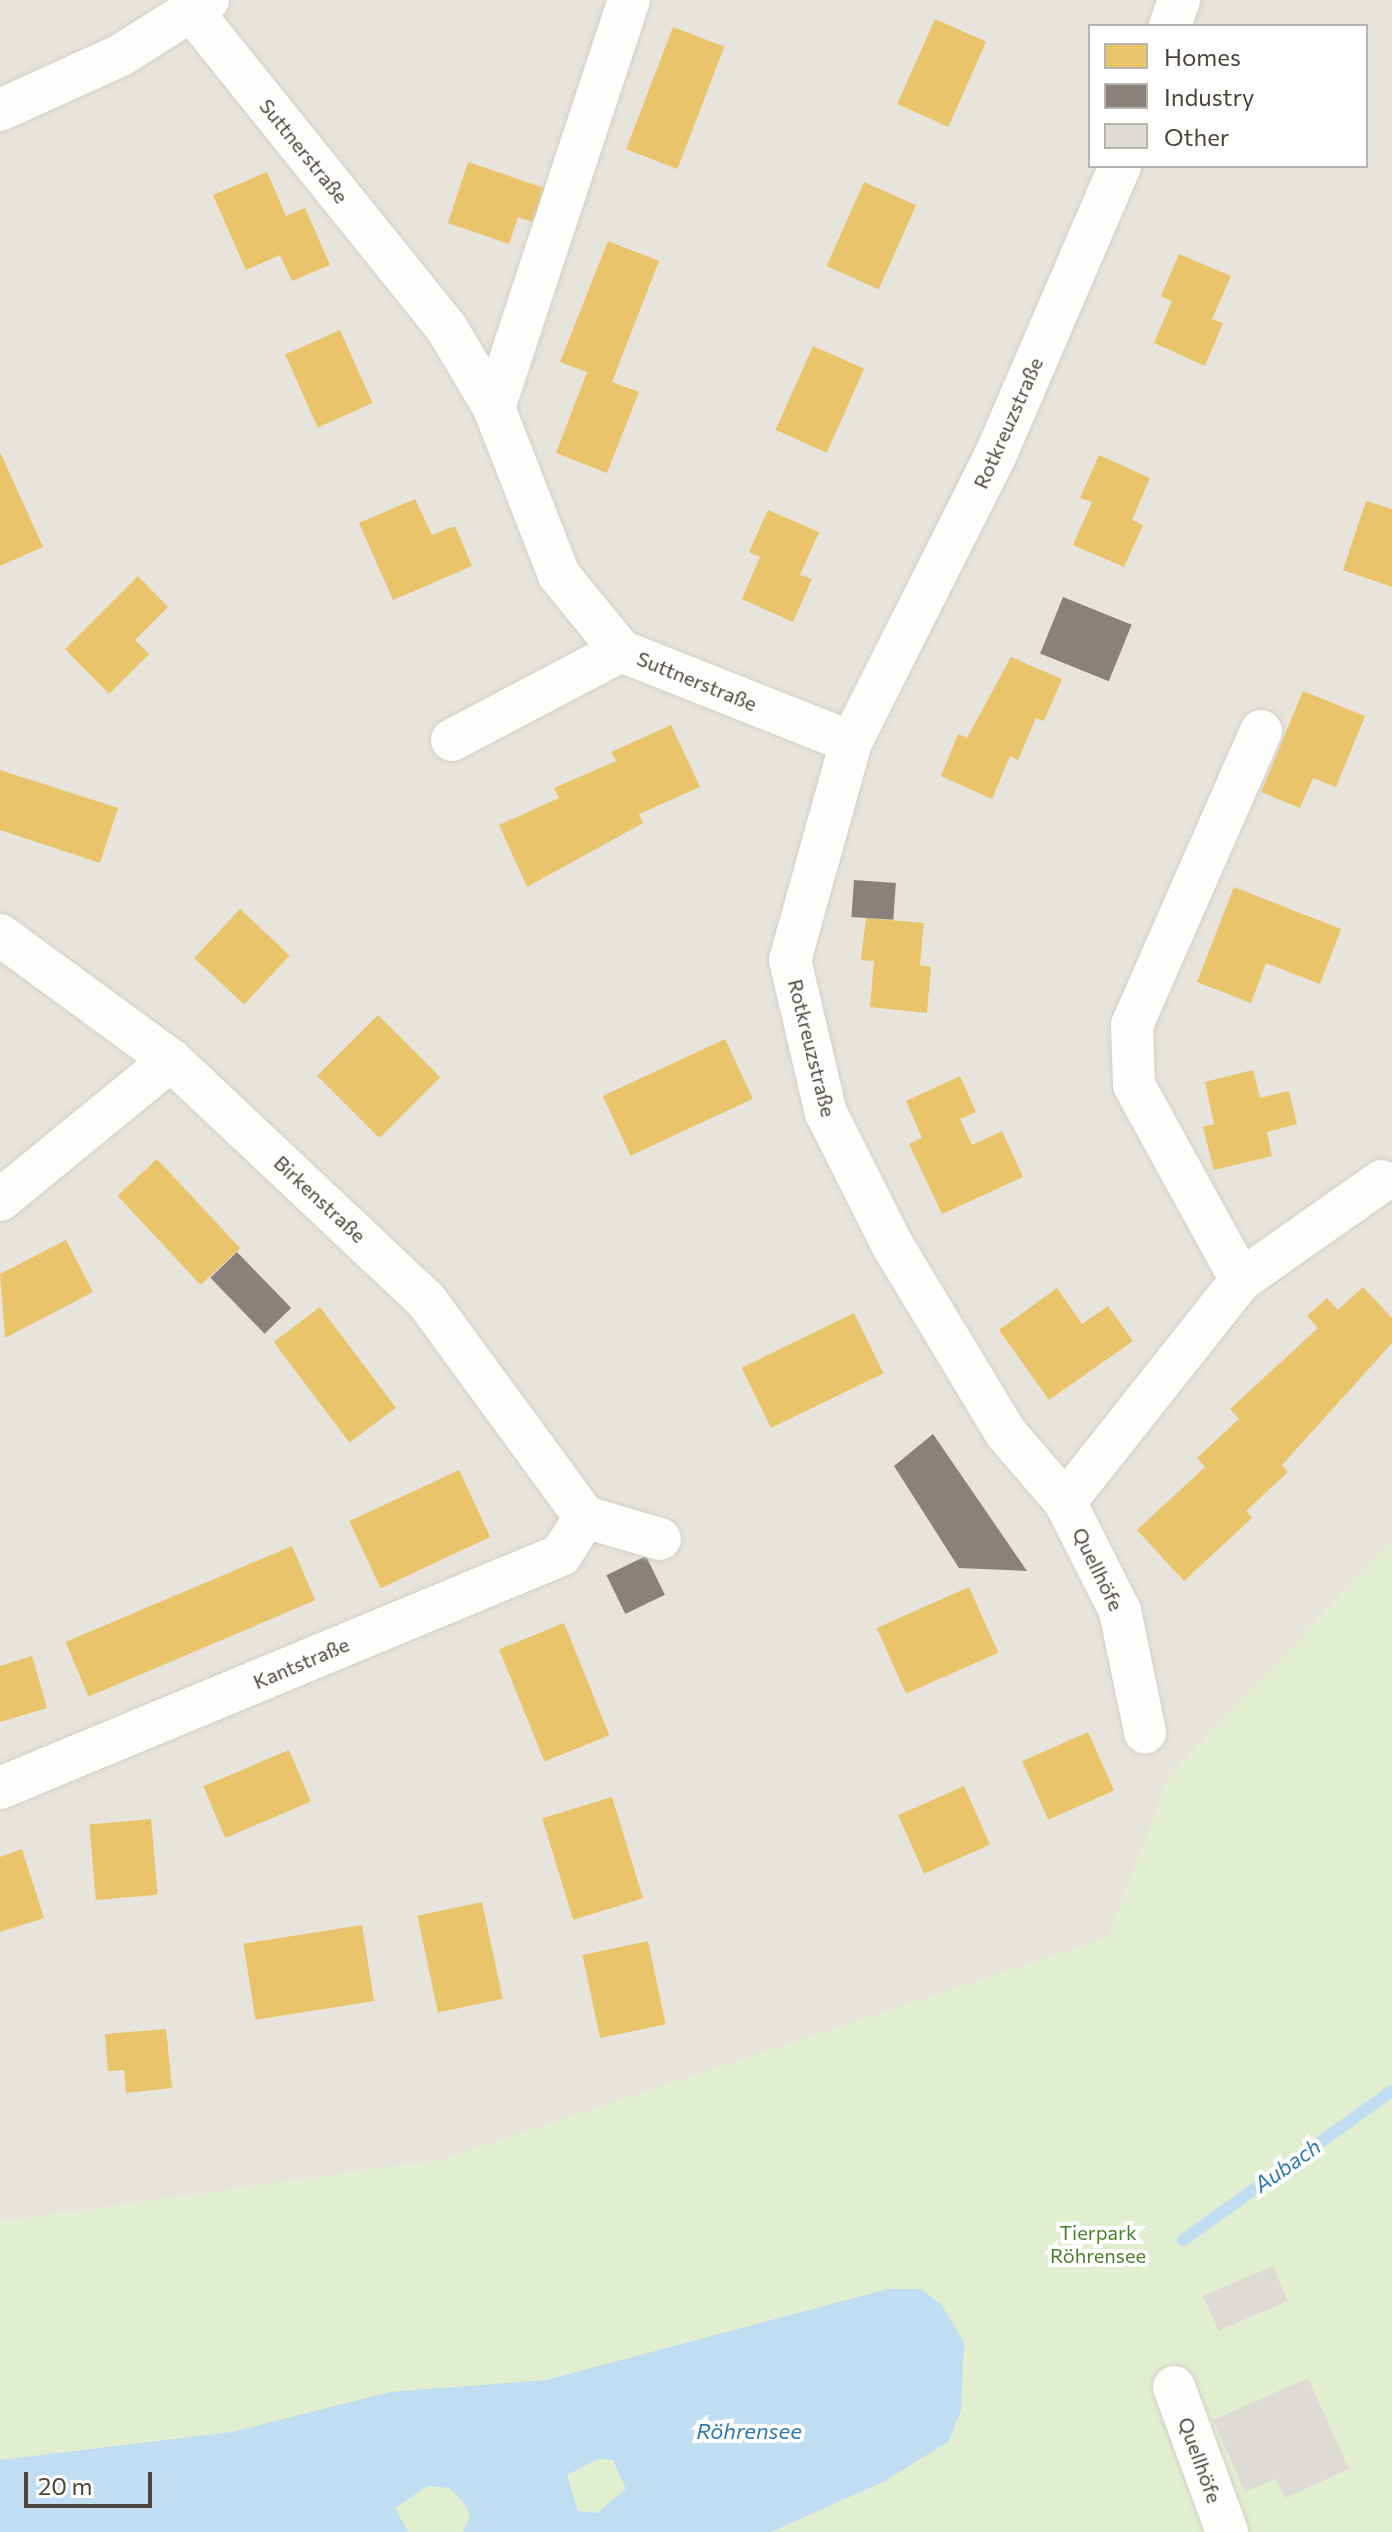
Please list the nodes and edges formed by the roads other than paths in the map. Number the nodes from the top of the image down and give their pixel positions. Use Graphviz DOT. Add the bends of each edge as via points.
graph roads {
  1 [pos="629,0"];
  2 [pos="1179,0"];
  3 [pos="201,7"];
  4 [pos="1171,24"];
  5 [pos="0,110"];
  6 [pos="1119,168"];
  7 [pos="494,408"];
  8 [pos="621,651"];
  9 [pos="1261,731"];
  10 [pos="452,740"];
  11 [pos="851,742"];
  12 [pos="0,935"];
  13 [pos="171,1060"];
  14 [pos="1382,1181"];
  15 [pos="0,1200"];
  16 [pos="1241,1280"];
  17 [pos="1065,1502"];
  18 [pos="585,1517"];
  19 [pos="660,1539"];
  20 [pos="1145,1732"];
  21 [pos="0,1788"];
  22 [pos="1174,2387"];
  23 [pos="1227,2532"];
  1 -- 7 [label="street"];
  2 -- 4 [label="street"];
  3 -- 5 [label="street" via="121,55"];
  3 -- 7 [label="street, Suttnerstraße" via="446,327"];
  6 -- 11 [label="street, Rotkreuzstraße" via="994,458"];
  7 -- 8 [label="street, Suttnerstraße" via="559,575"];
  8 -- 10 [label="street"];
  8 -- 11 [label="street, Suttnerstraße"];
  9 -- 16 [label="street" via="1132,1025 1134,1085"];
  11 -- 17 [label="street, Rotkreuzstraße" via="790,960 826,1113 893,1246 1005,1432"];
  12 -- 13 [label="street, Birkenstraße"];
  13 -- 15 [label="street"];
  13 -- 18 [label="street, Birkenstraße" via="426,1300"];
  14 -- 16 [label="street"];
  16 -- 17 [label="street"];
  17 -- 20 [label="street, Quellhöfe" via="1120,1611"];
  18 -- 19 [label="street"];
  18 -- 21 [label="street, Kantstraße" via="561,1555"];
  22 -- 23 [label="street, Quellhöfe"];
}
